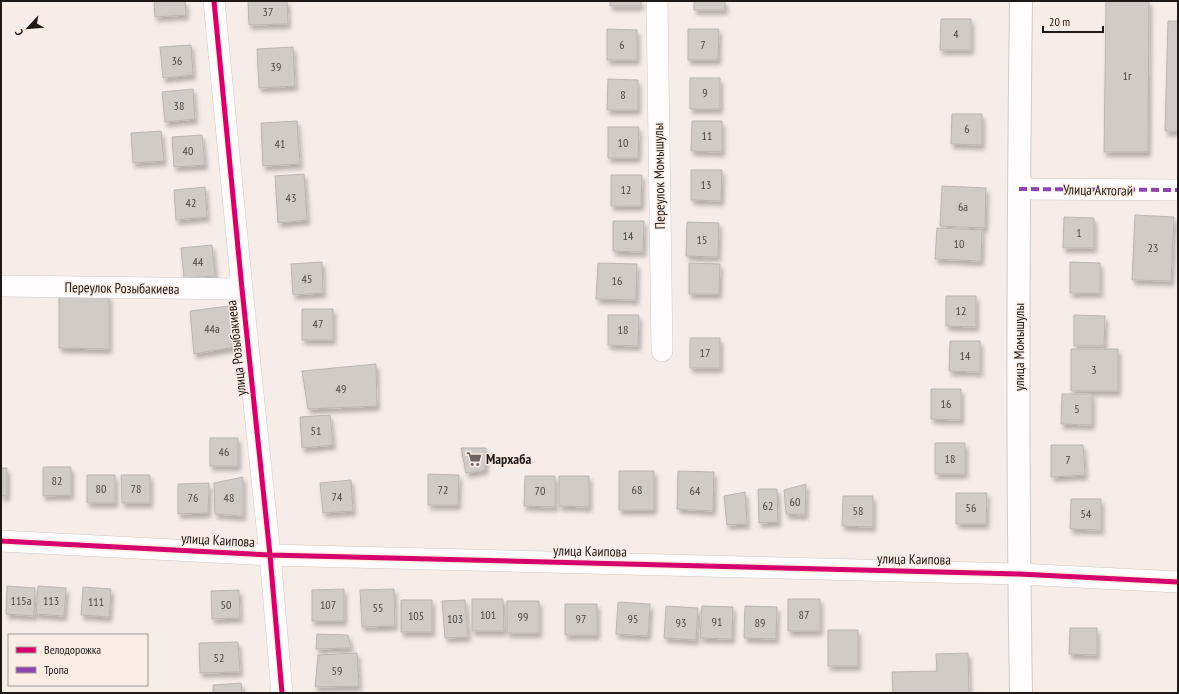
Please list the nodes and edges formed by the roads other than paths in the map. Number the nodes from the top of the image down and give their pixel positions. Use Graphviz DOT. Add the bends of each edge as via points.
graph roads {
  1 [pos="214,1"];
  2 [pos="657,1"];
  3 [pos="1021,1"];
  4 [pos="1019,189"];
  5 [pos="1178,190"];
  6 [pos="1,286"];
  7 [pos="242,289"];
  8 [pos="662,351"];
  9 [pos="1,541"];
  10 [pos="270,555"];
  11 [pos="1019,574"];
  12 [pos="1178,582"];
  13 [pos="282,693"];
  14 [pos="1021,693"];
  1 -- 7 [label="street, улица Розыбакиева"];
  2 -- 8 [label="street, Переулок Момышулы"];
  3 -- 4 [label="street, улица Момышулы"];
  4 -- 5 [label="street, Улица Актогай"];
  4 -- 11 [label="street, улица Момышулы"];
  6 -- 7 [label="street, Переулок Розыбакиева"];
  7 -- 10 [label="street, улица Розыбакиева"];
  9 -- 10 [label="street, улица Каипова"];
  10 -- 11 [label="street, улица Каипова"];
  10 -- 13 [label="street, улица Розыбакиева"];
  11 -- 12 [label="street, улица Каипова"];
  11 -- 14 [label="street, улица Момышулы"];
}
